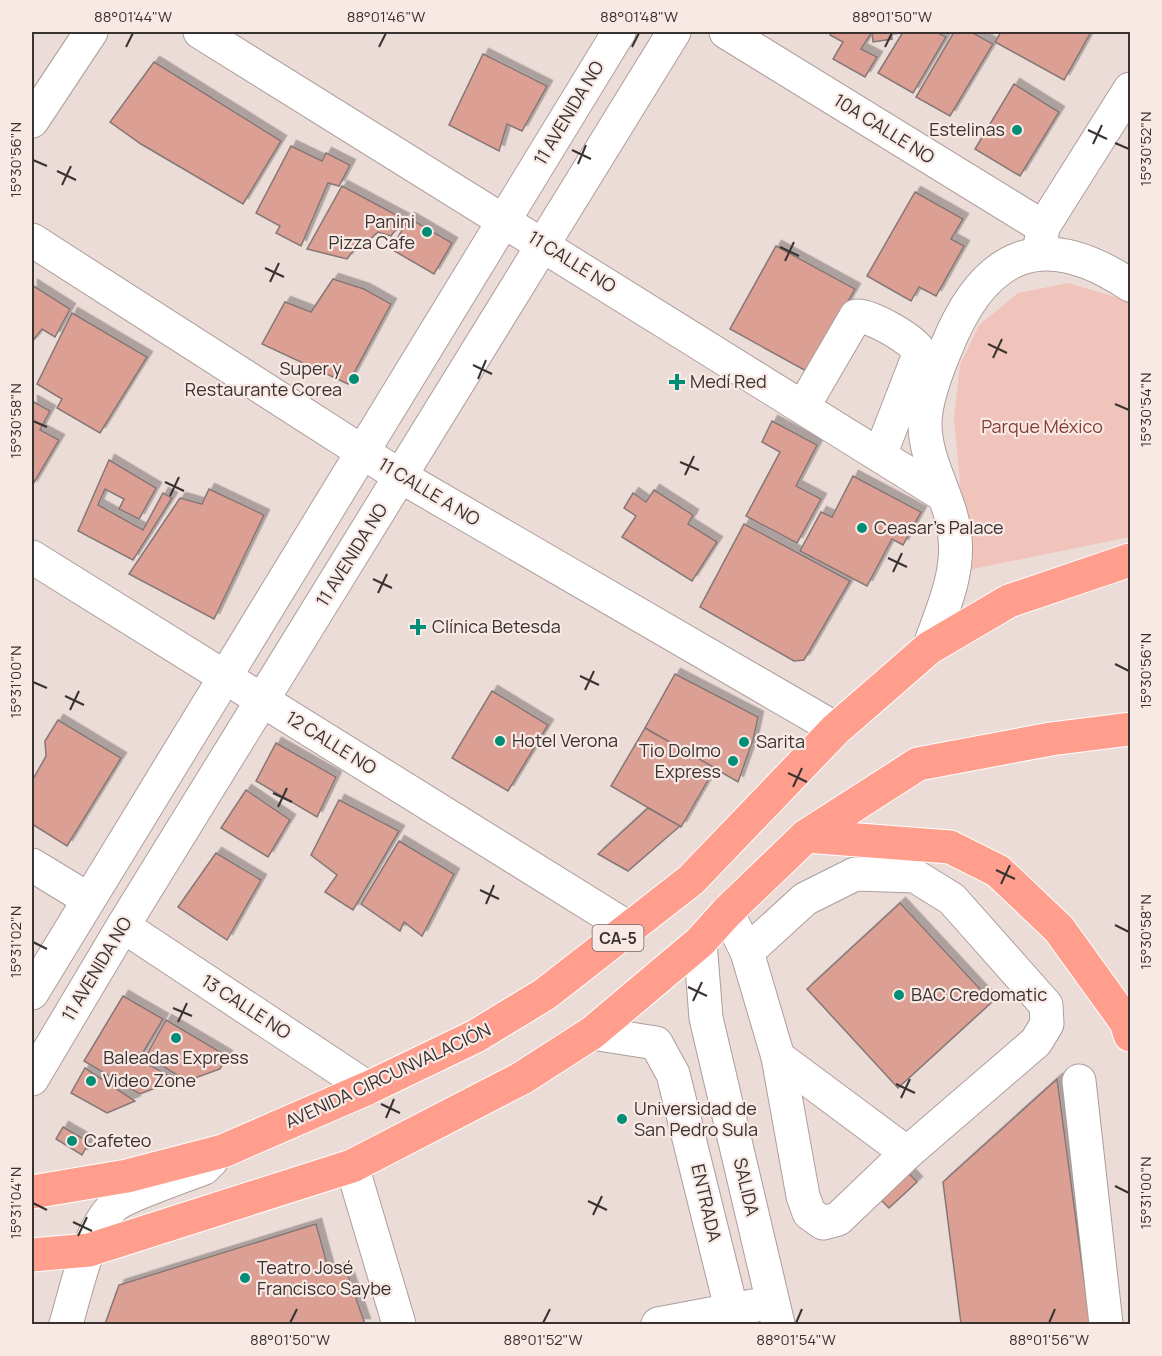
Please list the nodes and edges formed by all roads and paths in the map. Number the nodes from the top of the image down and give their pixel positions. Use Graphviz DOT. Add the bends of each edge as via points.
graph roads {
  1 [pos="91,32"];
  2 [pos="200,32"];
  3 [pos="619,32"];
  4 [pos="674,32"];
  5 [pos="726,32"];
  6 [pos="1131,89"];
  7 [pos="32,121"];
  8 [pos="504,220"];
  9 [pos="32,240"];
  10 [pos="1041,240"];
  11 [pos="543,244"];
  12 [pos="1131,285"];
  13 [pos="803,407"];
  14 [pos="362,451"];
  15 [pos="880,455"];
  16 [pos="400,476"];
  17 [pos="943,495"];
  18 [pos="32,557"];
  19 [pos="1131,560"];
  20 [pos="929,648"];
  21 [pos="224,676"];
  22 [pos="262,700"];
  23 [pos="836,729"];
  24 [pos="1131,729"];
  25 [pos="806,836"];
  26 [pos="32,865"];
  27 [pos="88,899"];
  28 [pos="727,912"];
  29 [pos="123,926"];
  30 [pos="630,929"];
  31 [pos="700,942"];
  32 [pos="747,952"];
  33 [pos="32,993"];
  34 [pos="592,1033"];
  35 [pos="1131,1035"];
  36 [pos="778,1057"];
  37 [pos="32,1079"];
  38 [pos="1078,1081"];
  39 [pos="368,1088"];
  40 [pos="223,1151"];
  41 [pos="907,1152"];
  42 [pos="352,1166"];
  43 [pos="32,1192"];
  44 [pos="90,1250"];
  45 [pos="32,1255"];
  46 [pos="775,1314"];
  47 [pos="733,1317"];
  48 [pos="676,1322"];
  49 [pos="66,1324"];
  50 [pos="399,1324"];
  51 [pos="1106,1324"];
  1 -- 7 [label="street"];
  2 -- 8 [label="street, 11 CALLE NO"];
  3 -- 8 [label="street, 11 AVENIDA NO"];
  4 -- 11 [label="street, 11 AVENIDA NO"];
  5 -- 10 [label="street, 10A CALLE NO"];
  6 -- 10 [label="street"];
  8 -- 11 [label="street, 11 CALLE NO"];
  8 -- 14 [label="street, 11 AVENIDA NO"];
  9 -- 14 [label="street, 11 CALLE A NO"];
  10 -- 12 [label="street" via="1109,270"];
  10 -- 17 [label="street" via="978,287 955,327 936,373 925,424 933,471"];
  11 -- 13 [label="street, 11 CALLE NO"];
  11 -- 16 [label="street, 11 AVENIDA NO"];
  13 -- 15 [label="street, 11 CALLE NO"];
  13 -- 15 [label="street" via="856,316 869,316 914,344 920,352"];
  14 -- 16 [label="street, 11 CALLE A NO"];
  14 -- 21 [label="street, 11 AVENIDA NO"];
  15 -- 17 [label="street, 11 CALLE NO"];
  16 -- 22 [label="street, 11 AVENIDA NO"];
  16 -- 23 [label="street, 11 CALLE A NO"];
  17 -- 20 [label="street" via="955,538 951,585"];
  18 -- 21 [label="street, 12 CALLE NO"];
  19 -- 20 [label="highway, AVENIDA CIRCUNVALACIÓN / CA-5" via="1009,601"];
  20 -- 23 [label="highway, AVENIDA CIRCUNVALACIÓN / CA-5"];
  21 -- 22 [label="street, 12 CALLE NO"];
  21 -- 27 [label="street, 11 AVENIDA NO"];
  22 -- 29 [label="street, 11 AVENIDA NO"];
  22 -- 30 [label="street, 12 CALLE NO"];
  23 -- 30 [label="highway, AVENIDA CIRCUNVALACIÓN / CA-5" via="691,880"];
  24 -- 25 [label="highway" via="1051,739 918,764"];
  25 -- 28 [label="highway"];
  25 -- 35 [label="highway" via="950,847 998,871 1059,929 1126,1022"];
  26 -- 27 [label="street"];
  27 -- 33 [label="street, 11 AVENIDA NO"];
  28 -- 31 [label="highway"];
  28 -- 32 [label="street"];
  29 -- 37 [label="street, 11 AVENIDA NO"];
  29 -- 39 [label="street, 13 CALLE NO"];
  30 -- 39 [label="highway, AVENIDA CIRCUNVALACIÓN / CA-5" via="545,994 476,1036"];
  31 -- 34 [label="highway"];
  31 -- 46 [label="street, SALIDA" via="706,1018"];
  32 -- 36 [label="street"];
  32 -- 41 [label="street" via="805,898 855,874 915,876 952,899 1046,1005 1047,1024 1036,1042"];
  34 -- 42 [label="highway" via="522,1078"];
  34 -- 47 [label="street, ENTRADA" via="656,1043 674,1074"];
  36 -- 41 [label="street"];
  36 -- 41 [label="street" via="809,1213 823,1223 838,1219"];
  38 -- 51 [label="street"];
  39 -- 40 [label="highway, AVENIDA CIRCUNVALACIÓN / CA-5"];
  40 -- 43 [label="highway, AVENIDA CIRCUNVALACIÓN / CA-5" via="127,1176"];
  40 -- 44 [label="street" via="204,1168 115,1205"];
  42 -- 44 [label="highway"];
  42 -- 50 [label="street"];
  44 -- 45 [label="highway"];
  44 -- 49 [label="street"];
  46 -- 47 [label="street"];
  47 -- 48 [label="street"];
}
